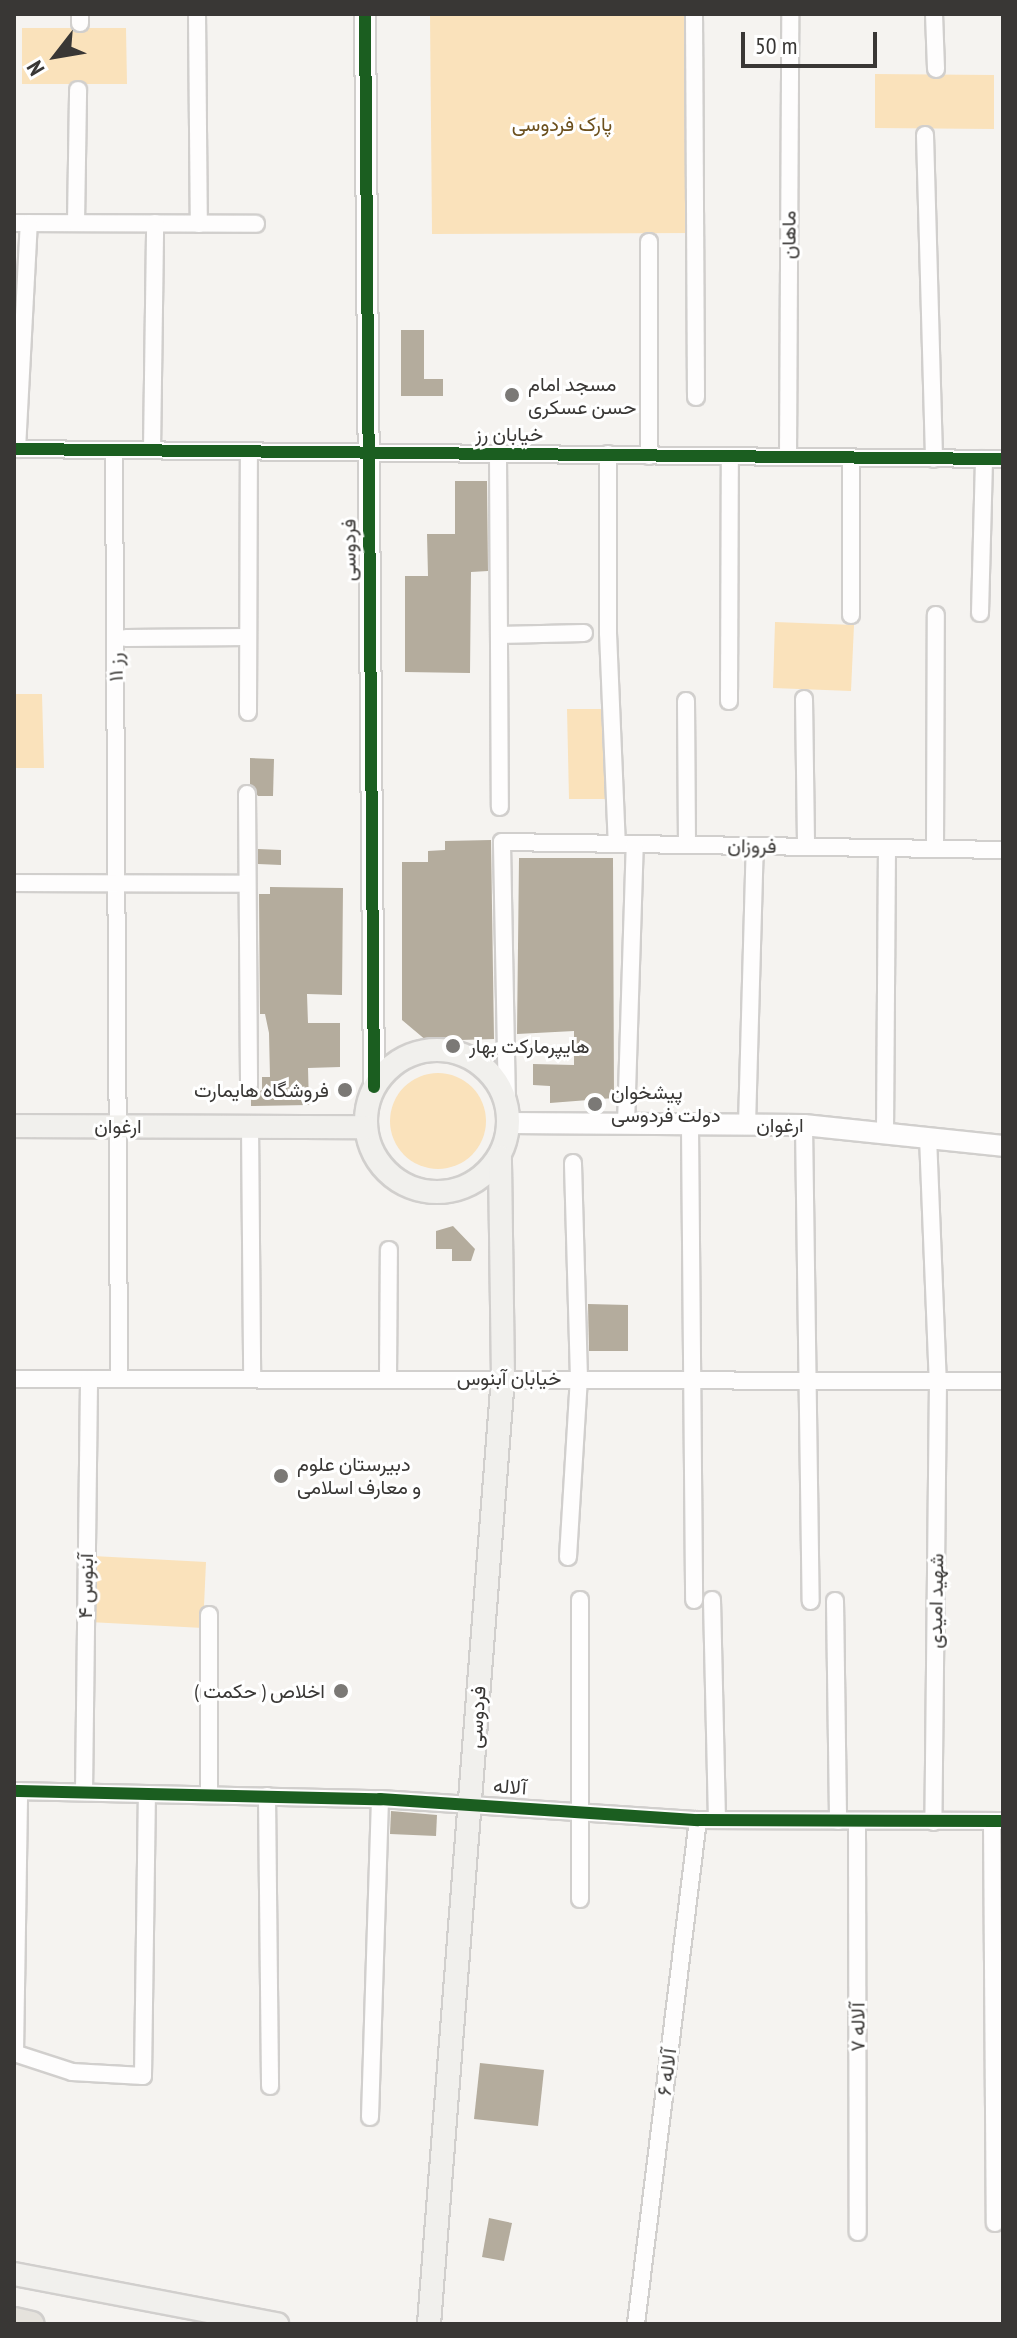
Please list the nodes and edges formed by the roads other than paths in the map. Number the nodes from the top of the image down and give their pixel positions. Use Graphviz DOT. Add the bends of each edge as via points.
graph roads {
  1 [pos="197,14"];
  2 [pos="365,14"];
  3 [pos="694,14"];
  4 [pos="790,14"];
  5 [pos="934,14"];
  6 [pos="936,69"];
  7 [pos="78,90"];
  8 [pos="925,135"];
  9 [pos="22,223"];
  10 [pos="76,223"];
  11 [pos="155,223"];
  12 [pos="199,224"];
  13 [pos="256,224"];
  14 [pos="649,242"];
  15 [pos="696,397"];
  16 [pos="15,449"];
  17 [pos="114,450"];
  18 [pos="152,450"];
  19 [pos="249,451"];
  20 [pos="369,453"];
  21 [pos="498,454"];
  22 [pos="608,454"];
  23 [pos="649,456"];
  24 [pos="730,456"];
  25 [pos="788,457"];
  26 [pos="851,458"];
  27 [pos="934,459"];
  28 [pos="984,459"];
  29 [pos="1003,459"];
  30 [pos="980,613"];
  31 [pos="851,615"];
  32 [pos="936,615"];
  33 [pos="584,633"];
  34 [pos="499,635"];
  35 [pos="248,637"];
  36 [pos="126,638"];
  37 [pos="804,699"];
  38 [pos="686,701"];
  39 [pos="729,701"];
  40 [pos="248,712"];
  41 [pos="247,794"];
  42 [pos="500,807"];
  43 [pos="617,844"];
  44 [pos="635,844"];
  45 [pos="687,845"];
  46 [pos="755,846"];
  47 [pos="806,847"];
  48 [pos="887,848"];
  49 [pos="935,849"];
  50 [pos="1003,850"];
  51 [pos="14,883"];
  52 [pos="118,884"];
  53 [pos="246,884"];
  54 [pos="249,1085"];
  55 [pos="374,1087"];
  56 [pos="508,1114"];
  57 [pos="626,1124"];
  58 [pos="747,1125"];
  59 [pos="804,1125"];
  60 [pos="14,1126"];
  61 [pos="121,1126"];
  62 [pos="250,1126"];
  63 [pos="365,1127"];
  64 [pos="690,1127"];
  65 [pos="885,1133"];
  66 [pos="928,1137"];
  67 [pos="1003,1146"];
  68 [pos="500,1157"];
  69 [pos="573,1163"];
  70 [pos="389,1250"];
  71 [pos="388,1378"];
  72 [pos="503,1378"];
  73 [pos="14,1379"];
  74 [pos="89,1379"];
  75 [pos="119,1379"];
  76 [pos="252,1379"];
  77 [pos="579,1379"];
  78 [pos="692,1379"];
  79 [pos="807,1380"];
  80 [pos="938,1381"];
  81 [pos="1003,1381"];
  82 [pos="568,1557"];
  83 [pos="580,1600"];
  84 [pos="694,1600"];
  85 [pos="712,1600"];
  86 [pos="811,1601"];
  87 [pos="835,1601"];
  88 [pos="209,1615"];
  89 [pos="16,1791"];
  90 [pos="84,1792"];
  91 [pos="147,1794"];
  92 [pos="209,1795"];
  93 [pos="267,1796"];
  94 [pos="380,1799"];
  95 [pos="471,1804"];
  96 [pos="584,1812"];
  97 [pos="698,1820"];
  98 [pos="717,1820"];
  99 [pos="838,1821"];
  100 [pos="857,1821"];
  101 [pos="998,1821"];
  102 [pos="933,1822"];
  103 [pos="580,1899"];
  104 [pos="14,2053"];
  105 [pos="270,2086"];
  106 [pos="370,2117"];
  107 [pos="995,2223"];
  108 [pos="858,2232"];
  109 [pos="14,2274"];
  110 [pos="14,2320"];
  111 [pos="32,2324"];
  112 [pos="277,2324"];
  113 [pos="429,2324"];
  114 [pos="636,2324"];
  1 -- 12 [label="street"];
  2 -- 20 [label="street, فردوسی"];
  3 -- 15 [label="street"];
  4 -- 25 [label="street, ماهان"];
  5 -- 6 [label="street"];
  7 -- 10 [label="street"];
  8 -- 27 [label="street"];
  9 -- 10 [label="street"];
  9 -- 16 [label="street"];
  10 -- 11 [label="street"];
  11 -- 12 [label="street"];
  11 -- 18 [label="street"];
  12 -- 13 [label="street"];
  14 -- 23 [label="street"];
  16 -- 17 [label="street, خیابان رز"];
  17 -- 18 [label="street, خیابان رز"];
  17 -- 52 [label="street, رز ۱۱"];
  18 -- 19 [label="street, خیابان رز"];
  19 -- 20 [label="street, خیابان رز"];
  19 -- 35 [label="street"];
  20 -- 21 [label="street, خیابان رز"];
  20 -- 55 [label="street, فردوسی"];
  21 -- 22 [label="street, خیابان رز"];
  21 -- 34 [label="street"];
  22 -- 23 [label="street, خیابان رز"];
  22 -- 43 [label="street" via="608,633"];
  23 -- 24 [label="street, خیابان رز"];
  24 -- 25 [label="street, خیابان رز"];
  24 -- 39 [label="street"];
  25 -- 26 [label="street, خیابان رز"];
  26 -- 27 [label="street, خیابان رز"];
  26 -- 31 [label="street"];
  27 -- 28 [label="street, خیابان رز"];
  28 -- 29 [label="street, خیابان رز"];
  28 -- 30 [label="street"];
  32 -- 49 [label="street"];
  33 -- 34 [label="street"];
  34 -- 42 [label="street"];
  35 -- 36 [label="street"];
  35 -- 40 [label="street"];
  37 -- 47 [label="street"];
  38 -- 45 [label="street"];
  41 -- 53 [label="street"];
  43 -- 44 [label="street, فروزان"];
  43 -- 56 [label="street, فروزان" via="502,842"];
  44 -- 45 [label="street, فروزان"];
  44 -- 57 [label="street"];
  45 -- 46 [label="street, فروزان"];
  46 -- 47 [label="street, فروزان"];
  46 -- 58 [label="street"];
  47 -- 48 [label="street, فروزان"];
  48 -- 49 [label="street, فروزان"];
  48 -- 65 [label="street"];
  49 -- 50 [label="street, فروزان"];
  51 -- 52 [label="street"];
  52 -- 53 [label="street"];
  52 -- 61 [label="street, رز ۱۱"];
  53 -- 54 [label="street"];
  55 -- 56 [label="main road" via="404,1057 447,1050 485,1068"];
  55 -- 63 [label="main road"];
  56 -- 57 [label="street, ارغوان"];
  56 -- 68 [label="main road"];
  57 -- 64 [label="street, ارغوان"];
  58 -- 59 [label="street, ارغوان"];
  58 -- 64 [label="street, ارغوان"];
  59 -- 65 [label="street, ارغوان"];
  59 -- 79 [label="street"];
  60 -- 61 [label="main road, ارغوان"];
  61 -- 62 [label="main road, ارغوان"];
  61 -- 75 [label="street, رز ۱۱"];
  62 -- 63 [label="main road, ارغوان"];
  62 -- 76 [label="street"];
  63 -- 68 [label="main road" via="370,1147 394,1179 432,1193 471,1185"];
  64 -- 78 [label="street"];
  65 -- 66 [label="street, ارغوان"];
  66 -- 67 [label="street, ارغوان"];
  66 -- 80 [label="street, شهید امیدی"];
  68 -- 72 [label="main road, فردوسی"];
  69 -- 77 [label="street"];
  70 -- 71 [label="street"];
  71 -- 72 [label="street, خیابان آبنوس"];
  71 -- 76 [label="street, خیابان آبنوس"];
  72 -- 77 [label="street, خیابان آبنوس"];
  72 -- 95 [label="main road, فردوسی"];
  73 -- 74 [label="street, خیابان آبنوس"];
  74 -- 75 [label="street, خیابان آبنوس"];
  74 -- 90 [label="street, آبنوس ۴"];
  75 -- 76 [label="street, خیابان آبنوس"];
  77 -- 78 [label="street, خیابان آبنوس"];
  77 -- 82 [label="street"];
  78 -- 79 [label="street, خیابان آبنوس"];
  78 -- 84 [label="street"];
  79 -- 80 [label="street, خیابان آبنوس"];
  79 -- 86 [label="street"];
  80 -- 81 [label="street, خیابان آبنوس"];
  80 -- 102 [label="street, شهید امیدی"];
  83 -- 96 [label="street"];
  85 -- 98 [label="street"];
  87 -- 99 [label="street"];
  88 -- 92 [label="street"];
  89 -- 90 [label="street, آلاله"];
  89 -- 104 [label="street"];
  90 -- 91 [label="street, آلاله"];
  91 -- 92 [label="street, آلاله"];
  91 -- 104 [label="street" via="143,2076 72,2072"];
  92 -- 93 [label="street, آلاله"];
  93 -- 94 [label="street, آلاله"];
  93 -- 105 [label="street"];
  94 -- 95 [label="street, آلاله"];
  94 -- 106 [label="street"];
  95 -- 96 [label="street, آلاله"];
  95 -- 113 [label="main road, فردوسی"];
  96 -- 97 [label="street, آلاله"];
  96 -- 103 [label="street"];
  97 -- 98 [label="street, آلاله"];
  97 -- 114 [label="street, آلاله ۶"];
  98 -- 99 [label="street, آلاله"];
  99 -- 100 [label="street, آلاله"];
  100 -- 102 [label="street, آلاله"];
  100 -- 108 [label="street, آلاله ۷"];
  101 -- 102 [label="street, آلاله"];
  101 -- 107 [label="street"];
  109 -- 112 [label="main road"];
  110 -- 111 [label="main road"];
}
